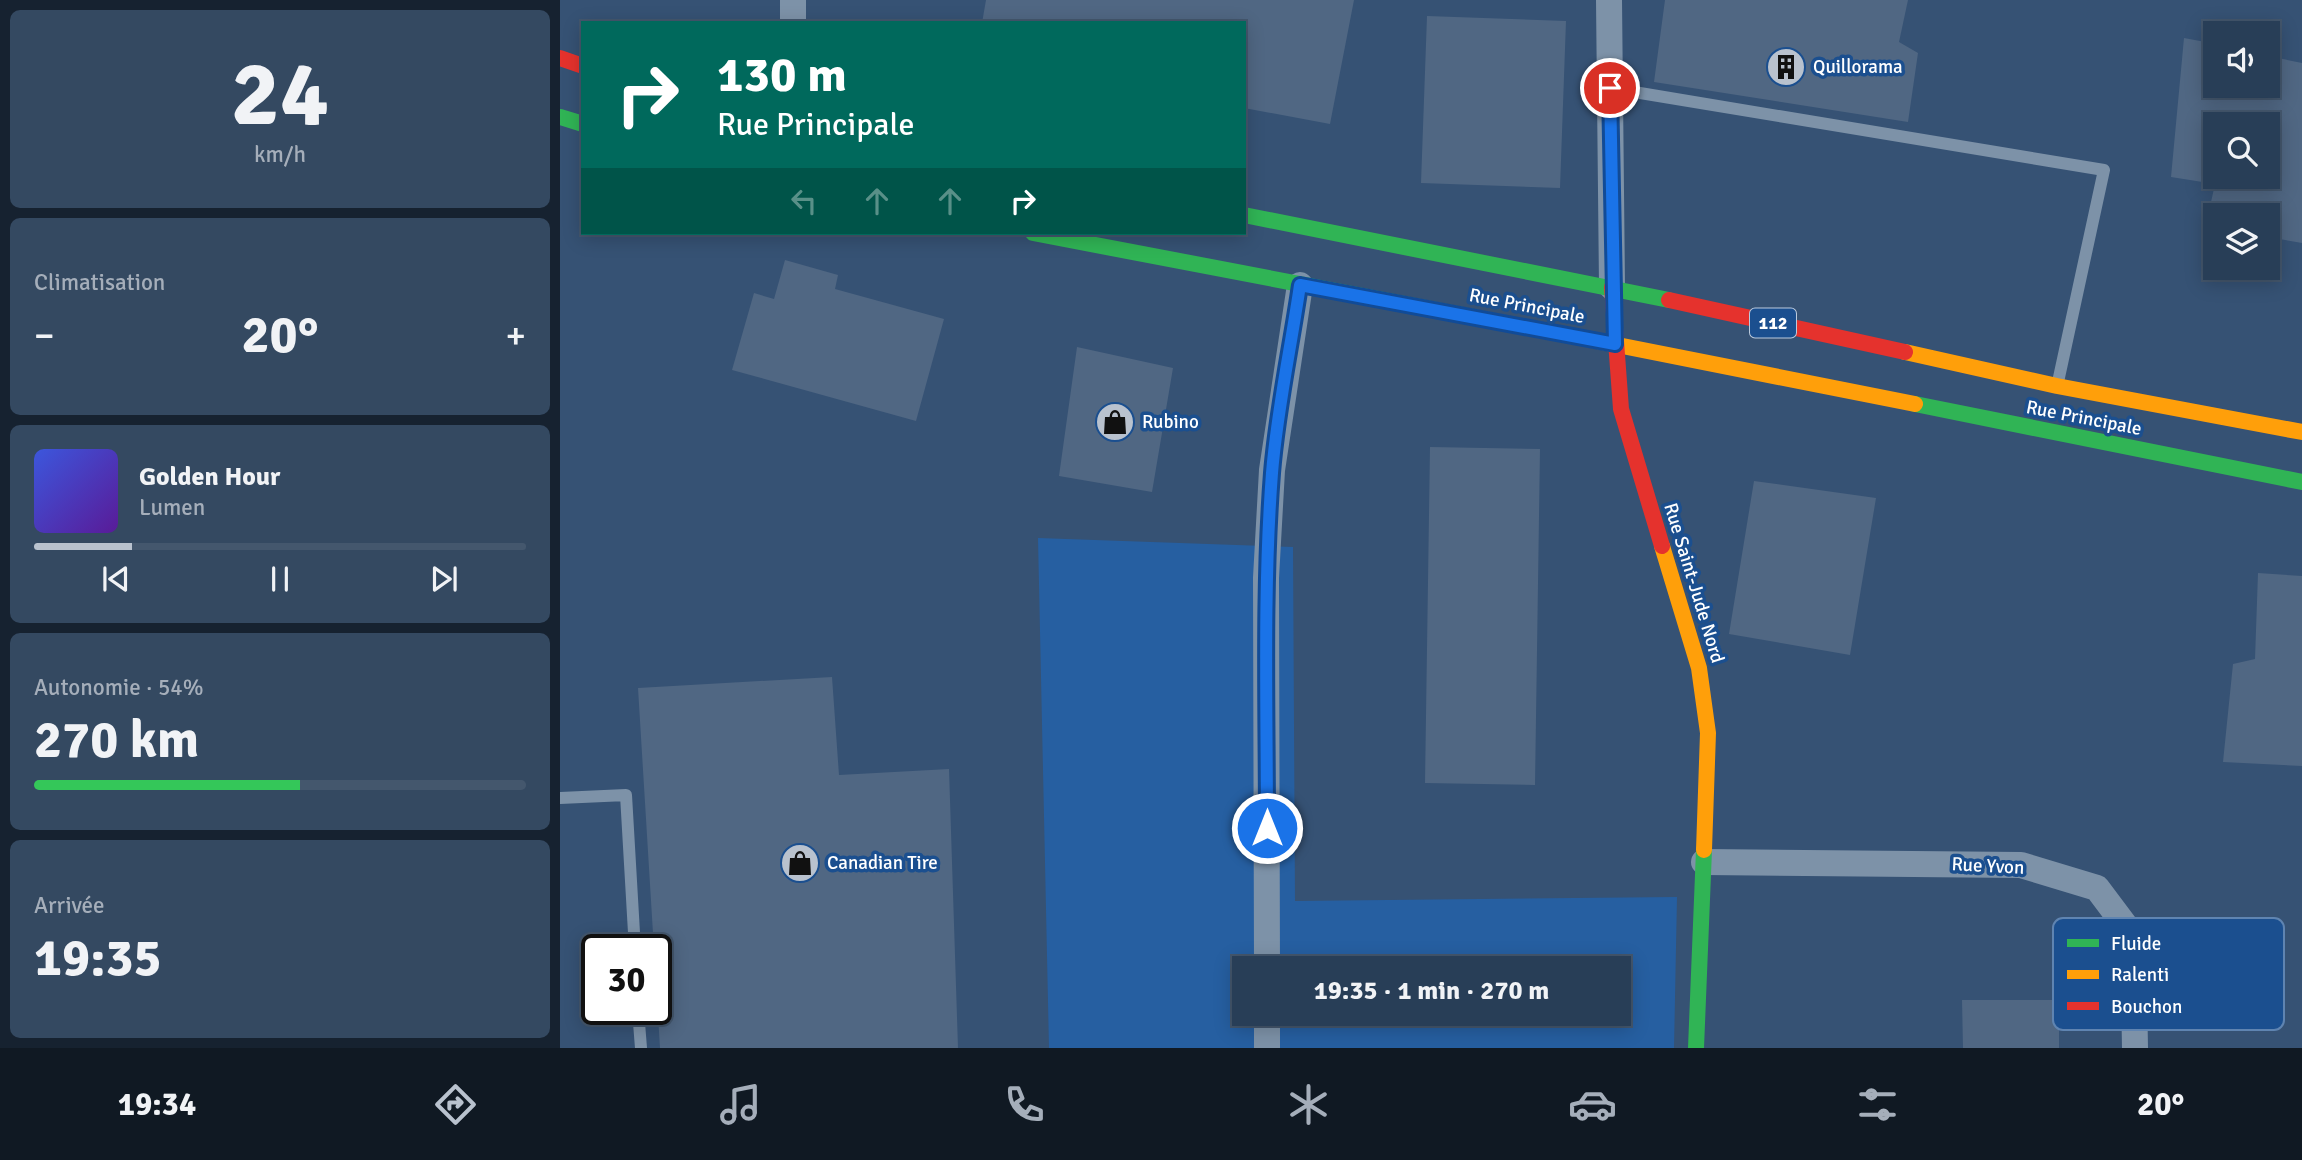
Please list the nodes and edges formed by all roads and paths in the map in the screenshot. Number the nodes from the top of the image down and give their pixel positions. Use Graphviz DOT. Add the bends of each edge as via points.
graph roads {
  1 [pos="793,0"];
  2 [pos="1609,0"];
  3 [pos="793,21"];
  4 [pos="560,58"];
  5 [pos="581,65"];
  6 [pos="1610,88"];
  7 [pos="560,117"];
  8 [pos="581,123"];
  9 [pos="1246,215"];
  10 [pos="1042,235"];
  11 [pos="1300,285"];
  12 [pos="1612,287"];
  13 [pos="1615,344"];
  14 [pos="2057,386"];
  15 [pos="2302,432"];
  16 [pos="2302,482"];
  17 [pos="560,798"];
  18 [pos="1704,862"];
  19 [pos="2120,918"];
  20 [pos="634,934"];
  21 [pos="1267,956"];
  22 [pos="639,1025"];
  23 [pos="1267,1026"];
  24 [pos="2135,1030"];
  25 [pos="640,1048"];
  26 [pos="1267,1048"];
  27 [pos="1696,1048"];
  28 [pos="2135,1048"];
  1 -- 3 [label="street"];
  2 -- 6 [label="street"];
  4 -- 5 [label="main road"];
  6 -- 12 [label="street"];
  6 -- 14 [label="lane" via="2104,170"];
  7 -- 8 [label="main road"];
  9 -- 12 [label="main road, Rue Principale / 112"];
  10 -- 11 [label="main road, Rue Principale"];
  11 -- 13 [label="main road, Rue Principale"];
  11 -- 21 [label="street" via="1272,470 1266,578"];
  12 -- 13 [label="main road, Rue Saint-Jude Nord"];
  12 -- 14 [label="main road, Rue Principale / 112"];
  13 -- 16 [label="main road, Rue Principale"];
  13 -- 18 [label="main road, Rue Saint-Jude Nord" via="1621,409 1699,668 1708,733"];
  14 -- 15 [label="main road, Rue Principale / 112"];
  17 -- 20 [label="lane" via="626,794"];
  18 -- 19 [label="street, Rue Yvon" via="2021,865 2097,888"];
  18 -- 27 [label="main road, Rue Saint-Jude Nord"];
  22 -- 25 [label="lane"];
  23 -- 26 [label="street"];
  24 -- 28 [label="street, Rue Yvon"];
}
